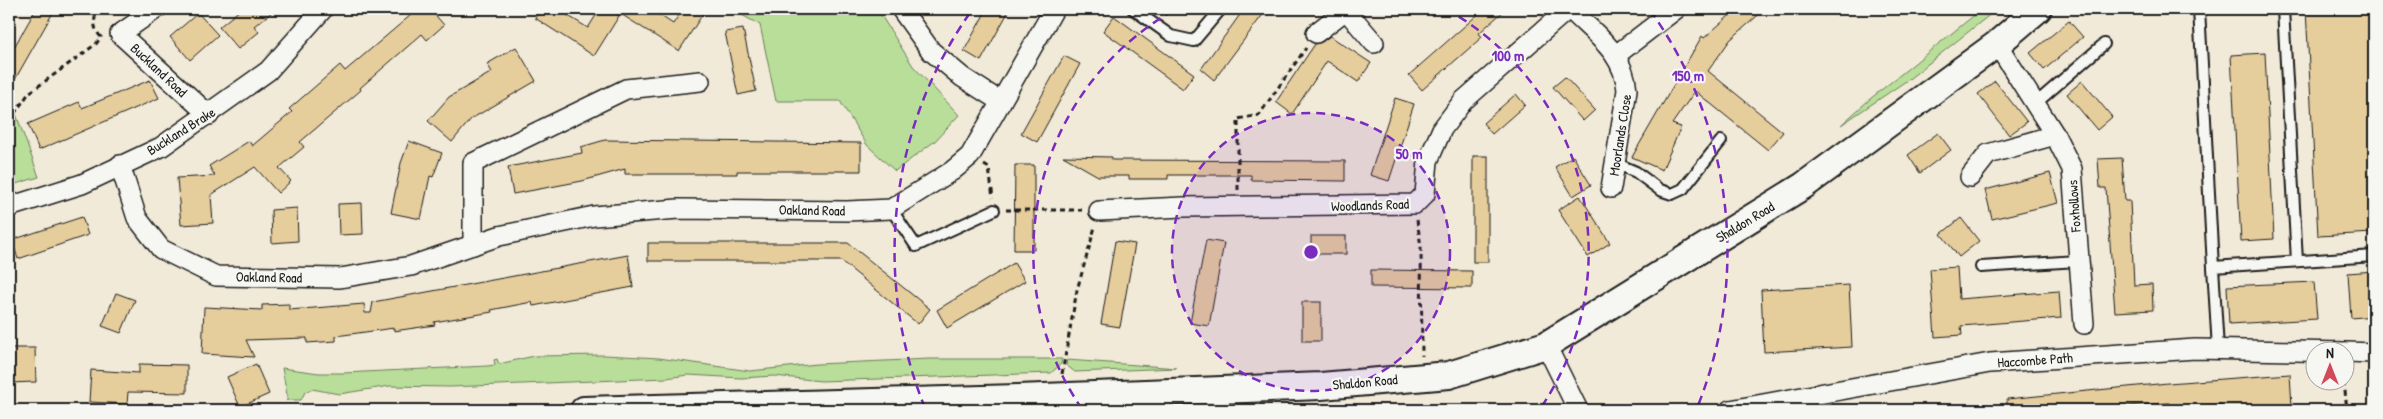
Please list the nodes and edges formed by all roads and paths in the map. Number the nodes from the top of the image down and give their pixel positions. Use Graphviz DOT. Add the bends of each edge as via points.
graph roads {
  1 [pos="98,9"];
  2 [pos="156,9"];
  3 [pos="323,9"];
  4 [pos="901,9"];
  5 [pos="1054,9"];
  6 [pos="1133,9"];
  7 [pos="1220,9"];
  8 [pos="1346,9"];
  9 [pos="1569,9"];
  10 [pos="1676,9"];
  11 [pos="2038,9"];
  12 [pos="2199,9"];
  13 [pos="2283,9"];
  14 [pos="1316,33"];
  15 [pos="1374,43"];
  16 [pos="1997,44"];
  17 [pos="2104,44"];
  18 [pos="1616,55"];
  19 [pos="700,82"];
  20 [pos="1001,102"];
  21 [pos="2034,104"];
  22 [pos="208,115"];
  23 [pos="9,121"];
  24 [pos="2055,135"];
  25 [pos="1721,141"];
  26 [pos="970,156"];
  27 [pos="1615,163"];
  28 [pos="120,165"];
  29 [pos="1970,177"];
  30 [pos="1611,188"];
  31 [pos="1415,204"];
  32 [pos="9,207"];
  33 [pos="1238,207"];
  34 [pos="891,209"];
  35 [pos="994,210"];
  36 [pos="1099,210"];
  37 [pos="473,245"];
  38 [pos="2374,256"];
  39 [pos="2078,261"];
  40 [pos="2297,262"];
  41 [pos="1981,267"];
  42 [pos="2213,267"];
  43 [pos="2084,324"];
  44 [pos="1546,345"];
  45 [pos="2218,350"];
  46 [pos="2306,351"];
  47 [pos="2356,352"];
  48 [pos="2374,352"];
  49 [pos="1424,378"];
  50 [pos="2345,392"];
  51 [pos="1059,396"];
  52 [pos="584,410"];
  53 [pos="1578,410"];
  54 [pos="1730,410"];
  55 [pos="2347,410"];
  1 -- 23 [label="path" via="95,28 102,37 29,93"];
  2 -- 22 [label="street, Buckland Road" via="120,34"];
  3 -- 22 [label="street, Buckland Brake" via="268,71"];
  4 -- 20 [label="street" via="931,51"];
  5 -- 20 [label="street, Oakland Road"];
  6 -- 7 [label="lane" via="1171,36 1194,41"];
  8 -- 14 [label="street"];
  8 -- 15 [label="street"];
  9 -- 18 [label="street"];
  9 -- 31 [label="street, Woodlands Road" via="1462,101 1442,129 1428,161 1425,194"];
  10 -- 18 [label="street"];
  11 -- 16 [label="street, Shaldon Road"];
  12 -- 42 [label="lane"];
  13 -- 40 [label="lane"];
  14 -- 33 [label="path" via="1259,115 1238,120"];
  16 -- 21 [label="street, Foxhollows"];
  16 -- 44 [label="street, Shaldon Road" via="1803,186"];
  17 -- 21 [label="lane"];
  18 -- 27 [label="street, Moorlands Close" via="1626,74 1628,90"];
  19 -- 37 [label="street" via="626,90 473,163"];
  20 -- 26 [label="street, Oakland Road"];
  21 -- 24 [label="street, Foxhollows"];
  22 -- 28 [label="street, Buckland Brake" via="161,147"];
  24 -- 29 [label="street" via="1988,154"];
  24 -- 39 [label="street, Foxhollows" via="2072,169"];
  25 -- 27 [label="lane" via="1683,189 1672,194"];
  26 -- 34 [label="street, Oakland Road"];
  26 -- 35 [label="path" via="989,168"];
  27 -- 30 [label="street, Moorlands Close"];
  28 -- 32 [label="street, Buckland Brake" via="82,184"];
  28 -- 37 [label="street, Oakland Road" via="138,218 161,249 216,276 340,278 411,266"];
  31 -- 33 [label="street, Woodlands Road"];
  31 -- 49 [label="path" via="1421,247"];
  33 -- 36 [label="street, Woodlands Road"];
  34 -- 35 [label="lane" via="916,246"];
  34 -- 37 [label="street, Oakland Road" via="678,209 594,216 499,236"];
  35 -- 36 [label="path"];
  36 -- 51 [label="path" via="1077,290"];
  38 -- 40 [label="lane"];
  39 -- 41 [label="lane"];
  39 -- 43 [label="street, Foxhollows"];
  40 -- 42 [label="lane"];
  42 -- 45 [label="lane"];
  44 -- 49 [label="street, Shaldon Road" via="1449,375"];
  44 -- 53 [label="street"];
  45 -- 46 [label="street, Haccombe Path"];
  45 -- 54 [label="street, Haccombe Path" via="1990,363"];
  47 -- 48 [label="street, Haccombe Path"];
  49 -- 51 [label="street, Shaldon Road" via="1321,386"];
  50 -- 55 [label="path"];
  51 -- 52 [label="street, Shaldon Road"];
}
